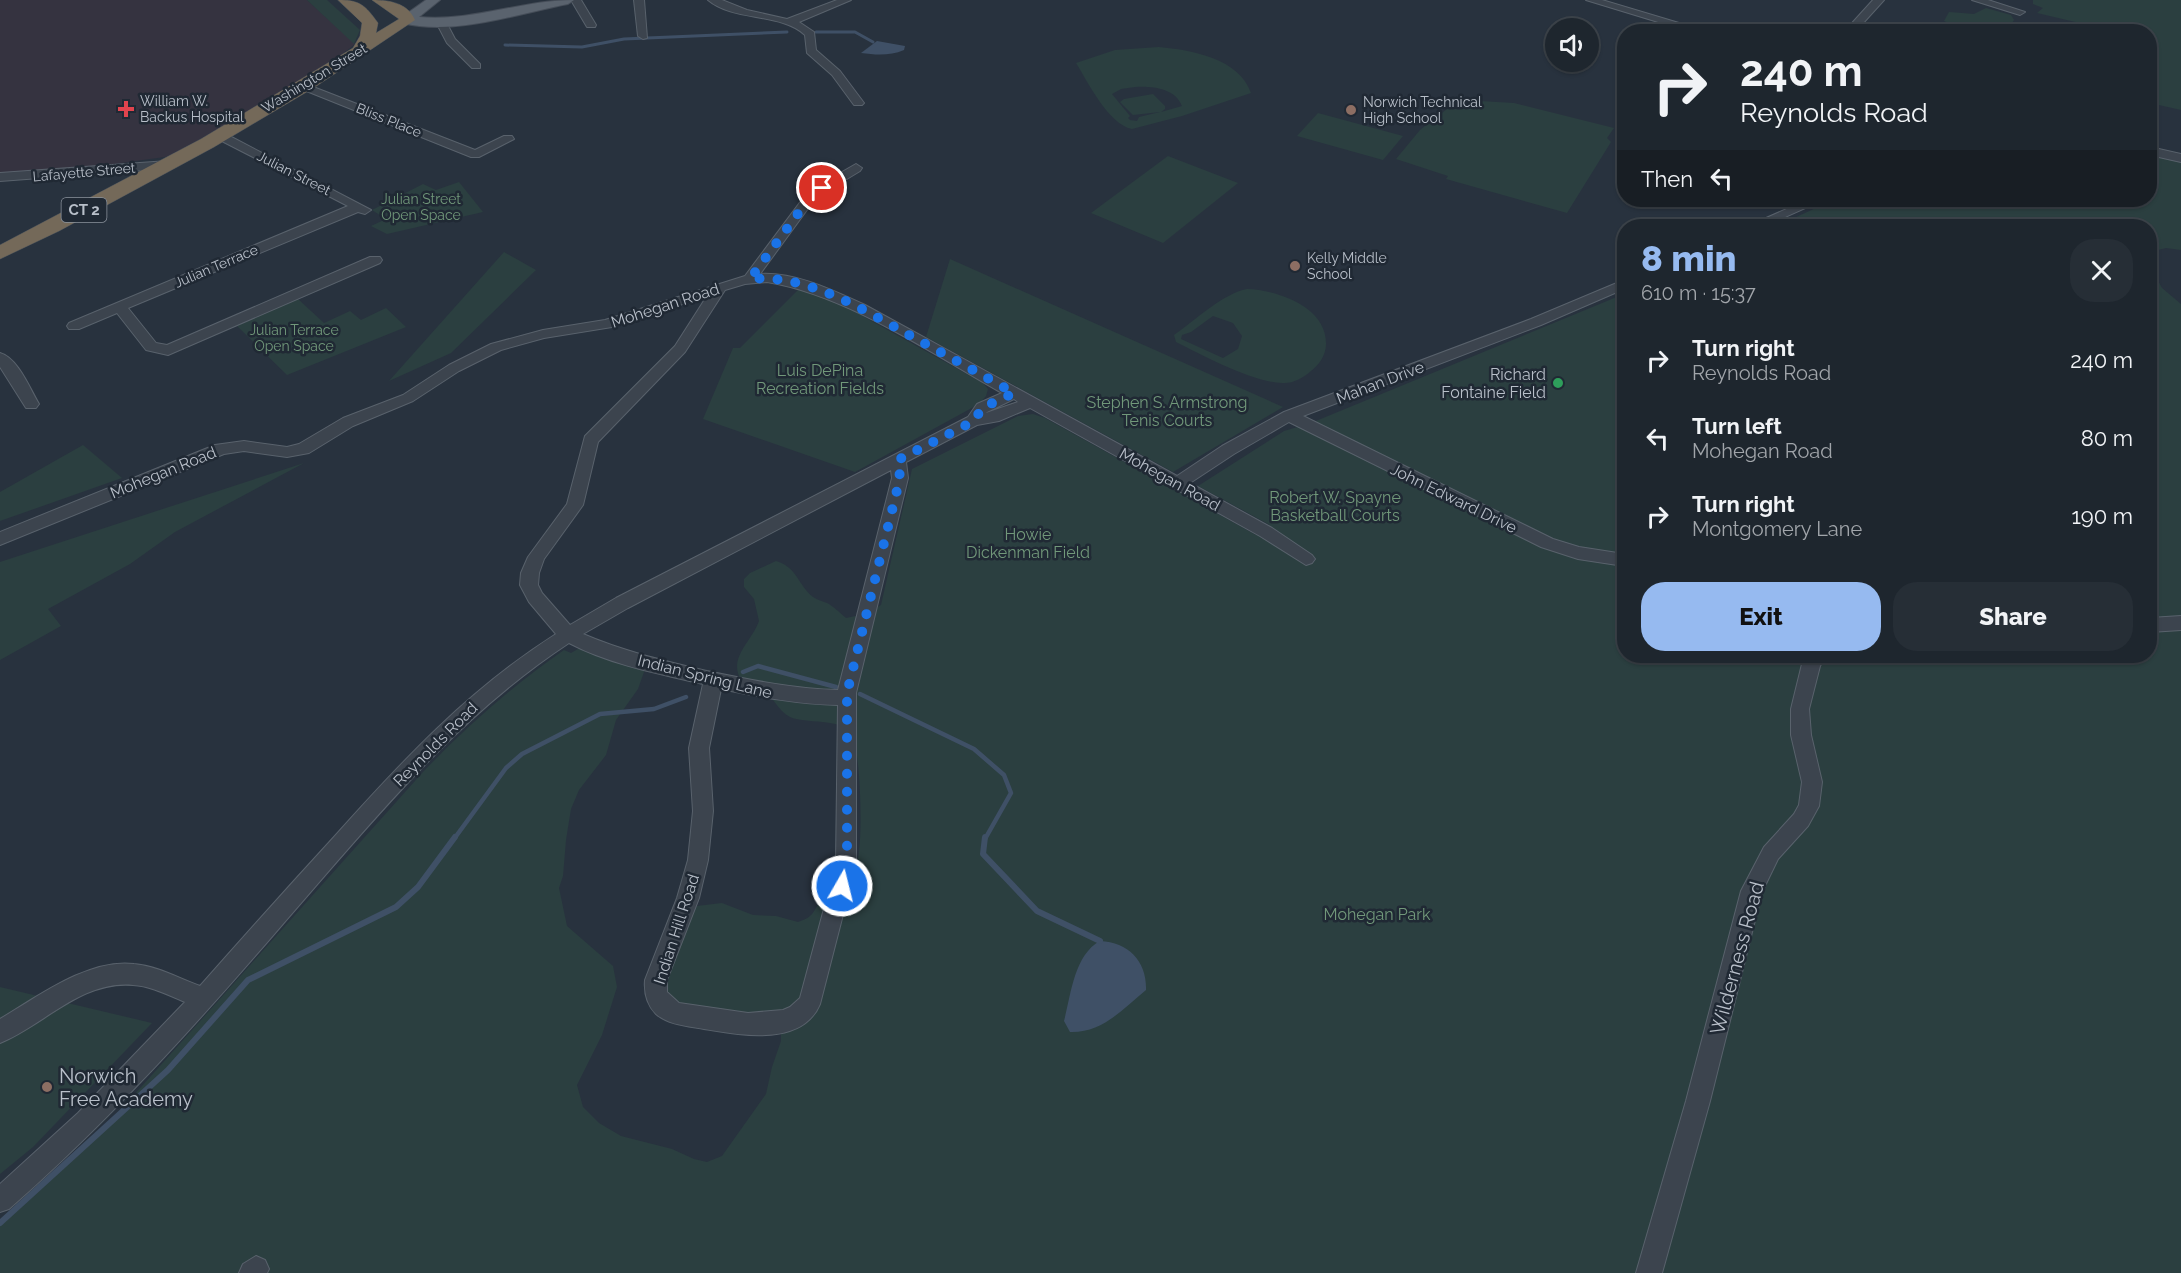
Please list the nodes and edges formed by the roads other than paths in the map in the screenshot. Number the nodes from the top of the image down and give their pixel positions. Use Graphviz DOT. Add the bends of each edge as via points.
graph roads {
  1 [pos="346,0"];
  2 [pos="356,0"];
  3 [pos="380,0"];
  4 [pos="394,0"];
  5 [pos="417,0"];
  6 [pos="434,0"];
  7 [pos="568,0"];
  8 [pos="576,0"];
  9 [pos="639,0"];
  10 [pos="713,0"];
  11 [pos="846,0"];
  12 [pos="1591,0"];
  13 [pos="1879,0"];
  14 [pos="1977,0"];
  15 [pos="2020,12"];
  16 [pos="407,20"];
  17 [pos="788,21"];
  18 [pos="441,22"];
  19 [pos="1676,24"];
  20 [pos="1856,24"];
  21 [pos="591,25"];
  22 [pos="643,36"];
  23 [pos="360,51"];
  24 [pos="476,66"];
  25 [pos="303,86"];
  26 [pos="858,104"];
  27 [pos="220,135"];
  28 [pos="508,139"];
  29 [pos="2157,153"];
  30 [pos="2181,158"];
  31 [pos="168,165"];
  32 [pos="856,168"];
  33 [pos="0,177"];
  34 [pos="1800,207"];
  35 [pos="363,209"];
  36 [pos="1771,219"];
  37 [pos="0,253"];
  38 [pos="375,260"];
  39 [pos="750,279"];
  40 [pos="720,287"];
  41 [pos="1617,287"];
  42 [pos="120,307"];
  43 [pos="74,326"];
  44 [pos="0,358"];
  45 [pos="1014,393"];
  46 [pos="1031,402"];
  47 [pos="31,404"];
  48 [pos="1289,416"];
  49 [pos="974,421"];
  50 [pos="898,460"];
  51 [pos="1178,483"];
  52 [pos="0,539"];
  53 [pos="1306,559"];
  54 [pos="1617,559"];
  55 [pos="2181,623"];
  56 [pos="2157,625"];
  57 [pos="568,633"];
  58 [pos="1812,663"];
  59 [pos="713,680"];
  60 [pos="847,698"];
  61 [pos="202,998"];
  62 [pos="0,1032"];
  63 [pos="0,1200"];
  64 [pos="1648,1273"];
  1 -- 23 [label="highway" via="370,23"];
  2 -- 16 [label="highway" via="385,19"];
  3 -- 16 [label="highway"];
  4 -- 5 [label="highway"];
  6 -- 16 [label="main road, Washington Street"];
  7 -- 18 [label="main road"];
  8 -- 21 [label="street"];
  9 -- 22 [label="street"];
  10 -- 17 [label="street" via="744,12"];
  11 -- 17 [label="street"];
  12 -- 19 [label="street"];
  13 -- 20 [label="street"];
  14 -- 15 [label="street"];
  16 -- 18 [label="main road"];
  16 -- 23 [label="highway, Washington Street / CT 2"];
  17 -- 26 [label="street" via="809,32 810,49 838,75"];
  18 -- 24 [label="street" via="457,48"];
  23 -- 25 [label="highway, Washington Street / CT 2"];
  25 -- 27 [label="highway, Washington Street / CT 2"];
  25 -- 28 [label="street, Bliss Place" via="475,154"];
  27 -- 31 [label="highway, Washington Street / CT 2"];
  27 -- 35 [label="street, Julian Street"];
  29 -- 30 [label="street"];
  31 -- 33 [label="street, Lafayette Street"];
  31 -- 37 [label="highway, Washington Street / CT 2"];
  32 -- 39 [label="street" via="808,200"];
  34 -- 36 [label="street"];
  35 -- 42 [label="street, Julian Terrace"];
  38 -- 42 [label="street" via="168,350 151,347"];
  39 -- 40 [label="street, Mohegan Road"];
  39 -- 45 [label="street, Mohegan Road" via="792,282 836,297"];
  40 -- 52 [label="street, Mohegan Road" via="607,324 543,334 496,347 408,398 348,422 308,447 287,452 244,446 221,449"];
  40 -- 57 [label="street, Indian Spring Lane" via="680,349 591,440 575,505 532,567 531,590 554,622"];
  41 -- 48 [label="street, Mahan Drive"];
  42 -- 43 [label="street, Julian Terrace"];
  44 -- 47 [label="street"];
  45 -- 46 [label="street, Mohegan Road"];
  45 -- 49 [label="street, Reynolds Road" via="982,408"];
  46 -- 49 [label="street, Reynolds Road"];
  46 -- 51 [label="street, Mohegan Road"];
  48 -- 51 [label="street, Mahan Drive"];
  48 -- 54 [label="street, John Edward Drive" via="1547,543"];
  49 -- 50 [label="street, Reynolds Road"];
  50 -- 57 [label="street, Reynolds Road"];
  50 -- 60 [label="street" via="900,478"];
  51 -- 53 [label="street, Mohegan Road"];
  55 -- 56 [label="street"];
  57 -- 59 [label="street, Indian Spring Lane" via="598,648"];
  57 -- 61 [label="street, Reynolds Road" via="509,676 436,740"];
  58 -- 64 [label="street, Wilderness Road" via="1800,709 1801,735 1812,782 1809,806 1771,853 1752,891"];
  59 -- 60 [label="street, Indian Spring Lane" via="787,695"];
  59 -- 60 [label="street, Indian Hill Road" via="699,748 703,811 699,853 688,898 656,980 655,993 665,1008 678,1014 782,1024 805,1010 812,997 845,874"];
  61 -- 62 [label="street" via="135,974 114,973 92,980"];
  61 -- 63 [label="street, Reynolds Road" via="100,1106"];
}
